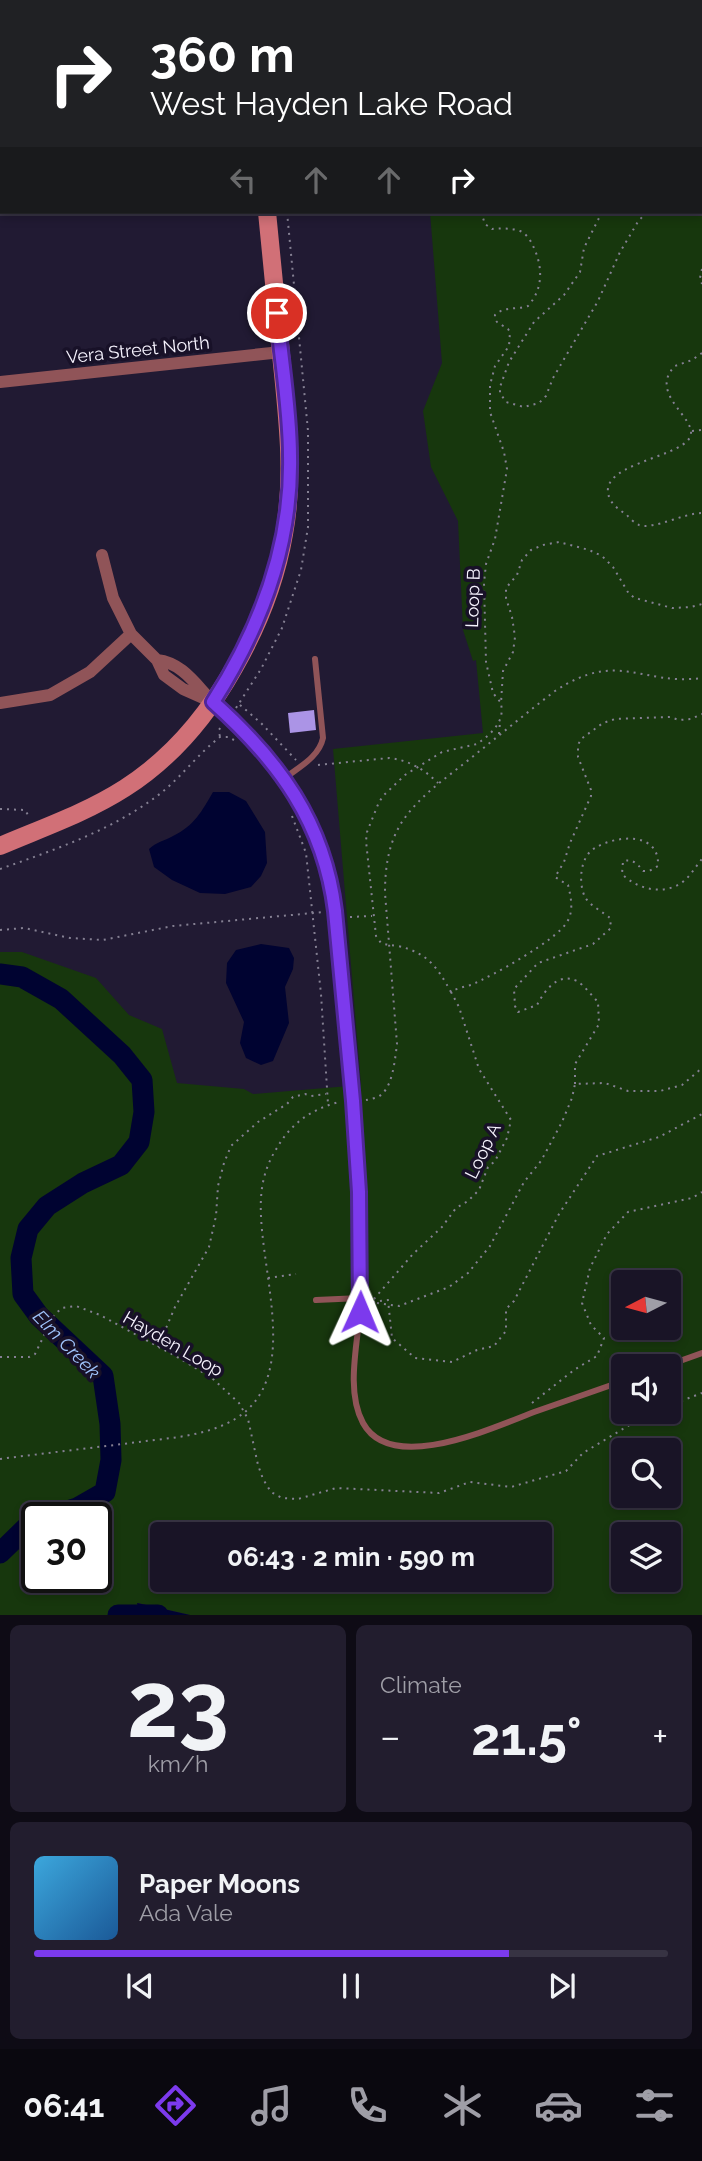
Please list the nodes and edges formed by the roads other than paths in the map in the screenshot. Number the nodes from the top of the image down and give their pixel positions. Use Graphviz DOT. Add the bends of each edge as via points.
graph roads {
  1 [pos="267,214"];
  2 [pos="281,352"];
  3 [pos="0,383"];
  4 [pos="102,555"];
  5 [pos="131,634"];
  6 [pos="315,659"];
  7 [pos="213,702"];
  8 [pos="0,704"];
  9 [pos="285,778"];
  10 [pos="0,846"];
  11 [pos="316,1300"];
  12 [pos="366,1300"];
  13 [pos="360,1312"];
  14 [pos="702,1353"];
  15 [pos="681,1361"];
  16 [pos="611,1385"];
  1 -- 2 [label="main road"];
  2 -- 3 [label="street, Vera Street North"];
  2 -- 7 [label="main road" via="290,454 284,536 259,619"];
  4 -- 5 [label="street" via="113,598"];
  5 -- 7 [label="street" via="157,660 169,661 190,676"];
  5 -- 8 [label="street" via="73,683 50,695"];
  6 -- 9 [label="lane" via="323,738 317,752"];
  7 -- 9 [label="street" via="255,741"];
  7 -- 10 [label="main road" via="183,740 133,782 91,807"];
  9 -- 12 [label="street" via="307,814 331,881 354,1113"];
  11 -- 12 [label="lane"];
  12 -- 13 [label="street"];
  13 -- 16 [label="lane" via="355,1374 358,1411 371,1434 393,1446 425,1446 463,1438"];
  14 -- 15 [label="lane"];
}
